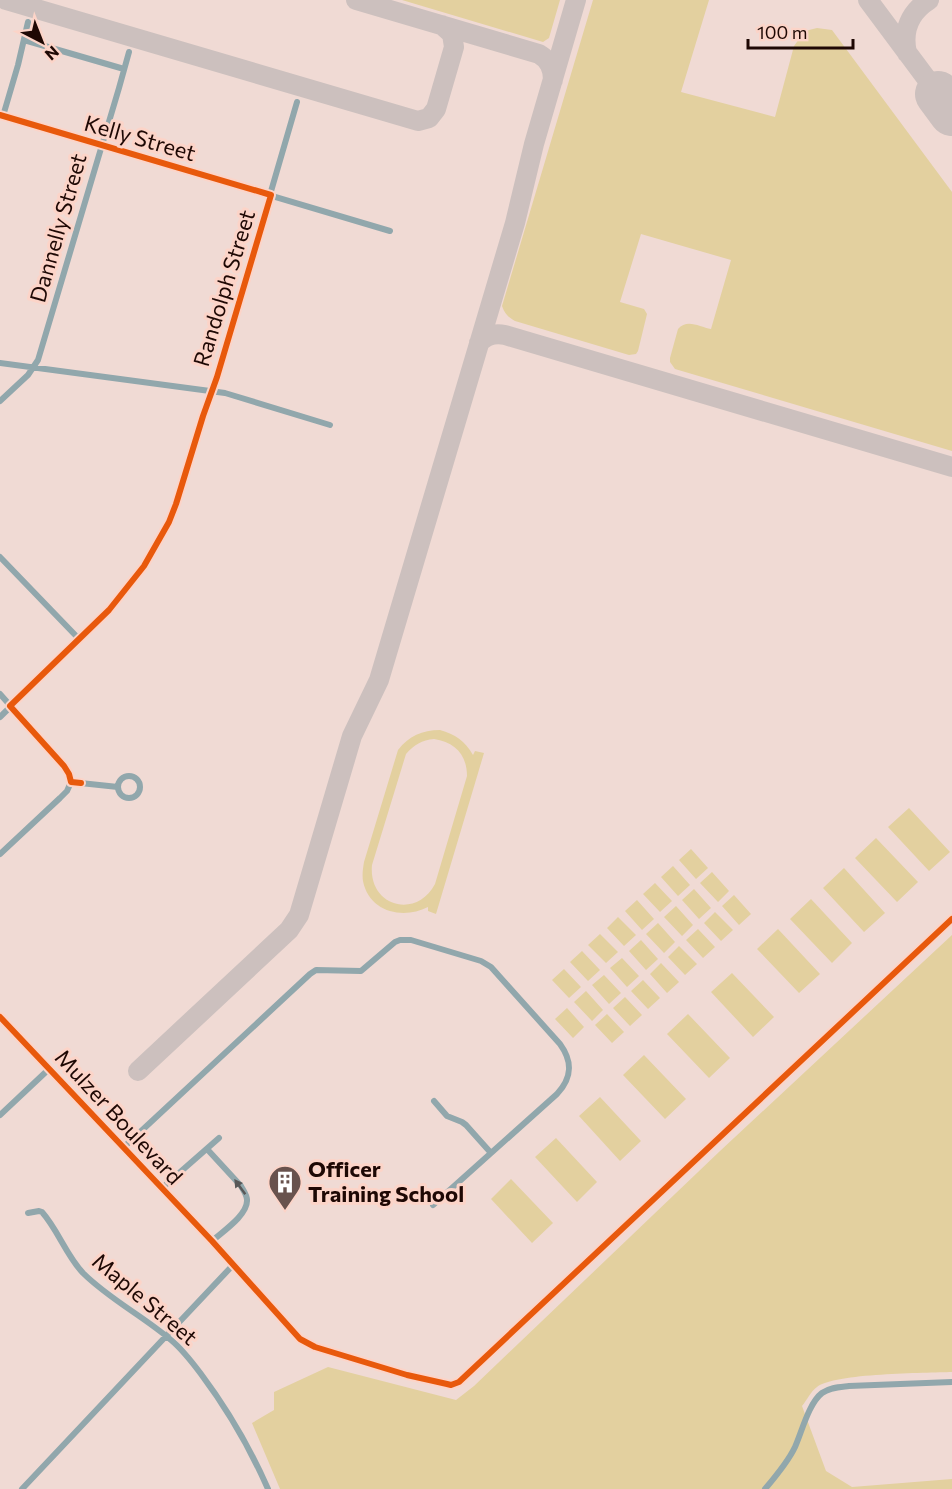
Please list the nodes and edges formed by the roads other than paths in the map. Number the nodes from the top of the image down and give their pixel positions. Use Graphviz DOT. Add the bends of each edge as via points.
graph roads {
  1 [pos="28,22"];
  2 [pos="24,40"];
  3 [pos="129,52"];
  4 [pos="124,69"];
  5 [pos="297,102"];
  6 [pos="2,116"];
  7 [pos="101,145"];
  8 [pos="271,195"];
  9 [pos="390,231"];
  10 [pos="0,363"];
  11 [pos="33,367"];
  12 [pos="212,391"];
  13 [pos="0,401"];
  14 [pos="330,425"];
  15 [pos="0,557"];
  16 [pos="80,640"];
  17 [pos="0,694"];
  18 [pos="10,706"];
  19 [pos="0,717"];
  20 [pos="71,782"];
  21 [pos="118,787"];
  22 [pos="0,854"];
  23 [pos="952,920"];
  24 [pos="0,1017"];
  25 [pos="49,1069"];
  26 [pos="434,1101"];
  27 [pos="0,1115"];
  28 [pos="219,1138"];
  29 [pos="124,1148"];
  30 [pos="207,1149"];
  31 [pos="491,1153"];
  32 [pos="162,1188"];
  33 [pos="433,1205"];
  34 [pos="28,1213"];
  35 [pos="212,1241"];
  36 [pos="233,1264"];
  37 [pos="166,1336"];
  38 [pos="952,1382"];
  39 [pos="22,1489"];
  40 [pos="268,1489"];
  41 [pos="765,1489"];
  1 -- 2 [label="street"];
  2 -- 4 [label="street"];
  2 -- 6 [label="street"];
  3 -- 4 [label="street, Dannelly Street"];
  4 -- 7 [label="street, Dannelly Street"];
  5 -- 8 [label="street, Randolph Street"];
  6 -- 7 [label="street, Kelly Street"];
  7 -- 8 [label="street, Kelly Street"];
  7 -- 11 [label="street, Dannelly Street"];
  8 -- 9 [label="street, Kelly Street"];
  8 -- 12 [label="street, Randolph Street"];
  10 -- 11 [label="street"];
  11 -- 12 [label="street"];
  11 -- 13 [label="street, Dannelly Street"];
  12 -- 14 [label="street"];
  12 -- 16 [label="street, Randolph Street" via="163,533 124,592"];
  15 -- 16 [label="street"];
  16 -- 18 [label="street, Randolph Street"];
  17 -- 18 [label="street"];
  18 -- 19 [label="street, Randolph Street"];
  18 -- 20 [label="street" via="64,766"];
  20 -- 21 [label="street"];
  20 -- 22 [label="street" via="67,792"];
  23 -- 36 [label="street, Mulzer Boulevard" via="455,1384 407,1375 309,1345"];
  24 -- 25 [label="street, Mulzer Boulevard"];
  25 -- 27 [label="street"];
  25 -- 29 [label="street, Mulzer Boulevard"];
  26 -- 31 [label="street" via="447,1116 466,1125"];
  28 -- 30 [label="street"];
  29 -- 31 [label="street" via="310,974 316,970 361,971 390,945 404,940 482,961 565,1051 569,1073 563,1088"];
  29 -- 32 [label="street, Mulzer Boulevard"];
  30 -- 32 [label="street"];
  35 -- 30 [label="street, one-way" via="241,1215 247,1199 241,1186"];
  31 -- 33 [label="street"];
  32 -- 35 [label="street, Mulzer Boulevard"];
  34 -- 37 [label="street, Maple Street" via="42,1212 83,1272"];
  35 -- 36 [label="street, Mulzer Boulevard"];
  36 -- 37 [label="street"];
  37 -- 39 [label="street"];
  37 -- 40 [label="street, Maple Street" via="194,1365 225,1409"];
  38 -- 41 [label="street" via="849,1386 824,1391 813,1405 789,1458"];
}
